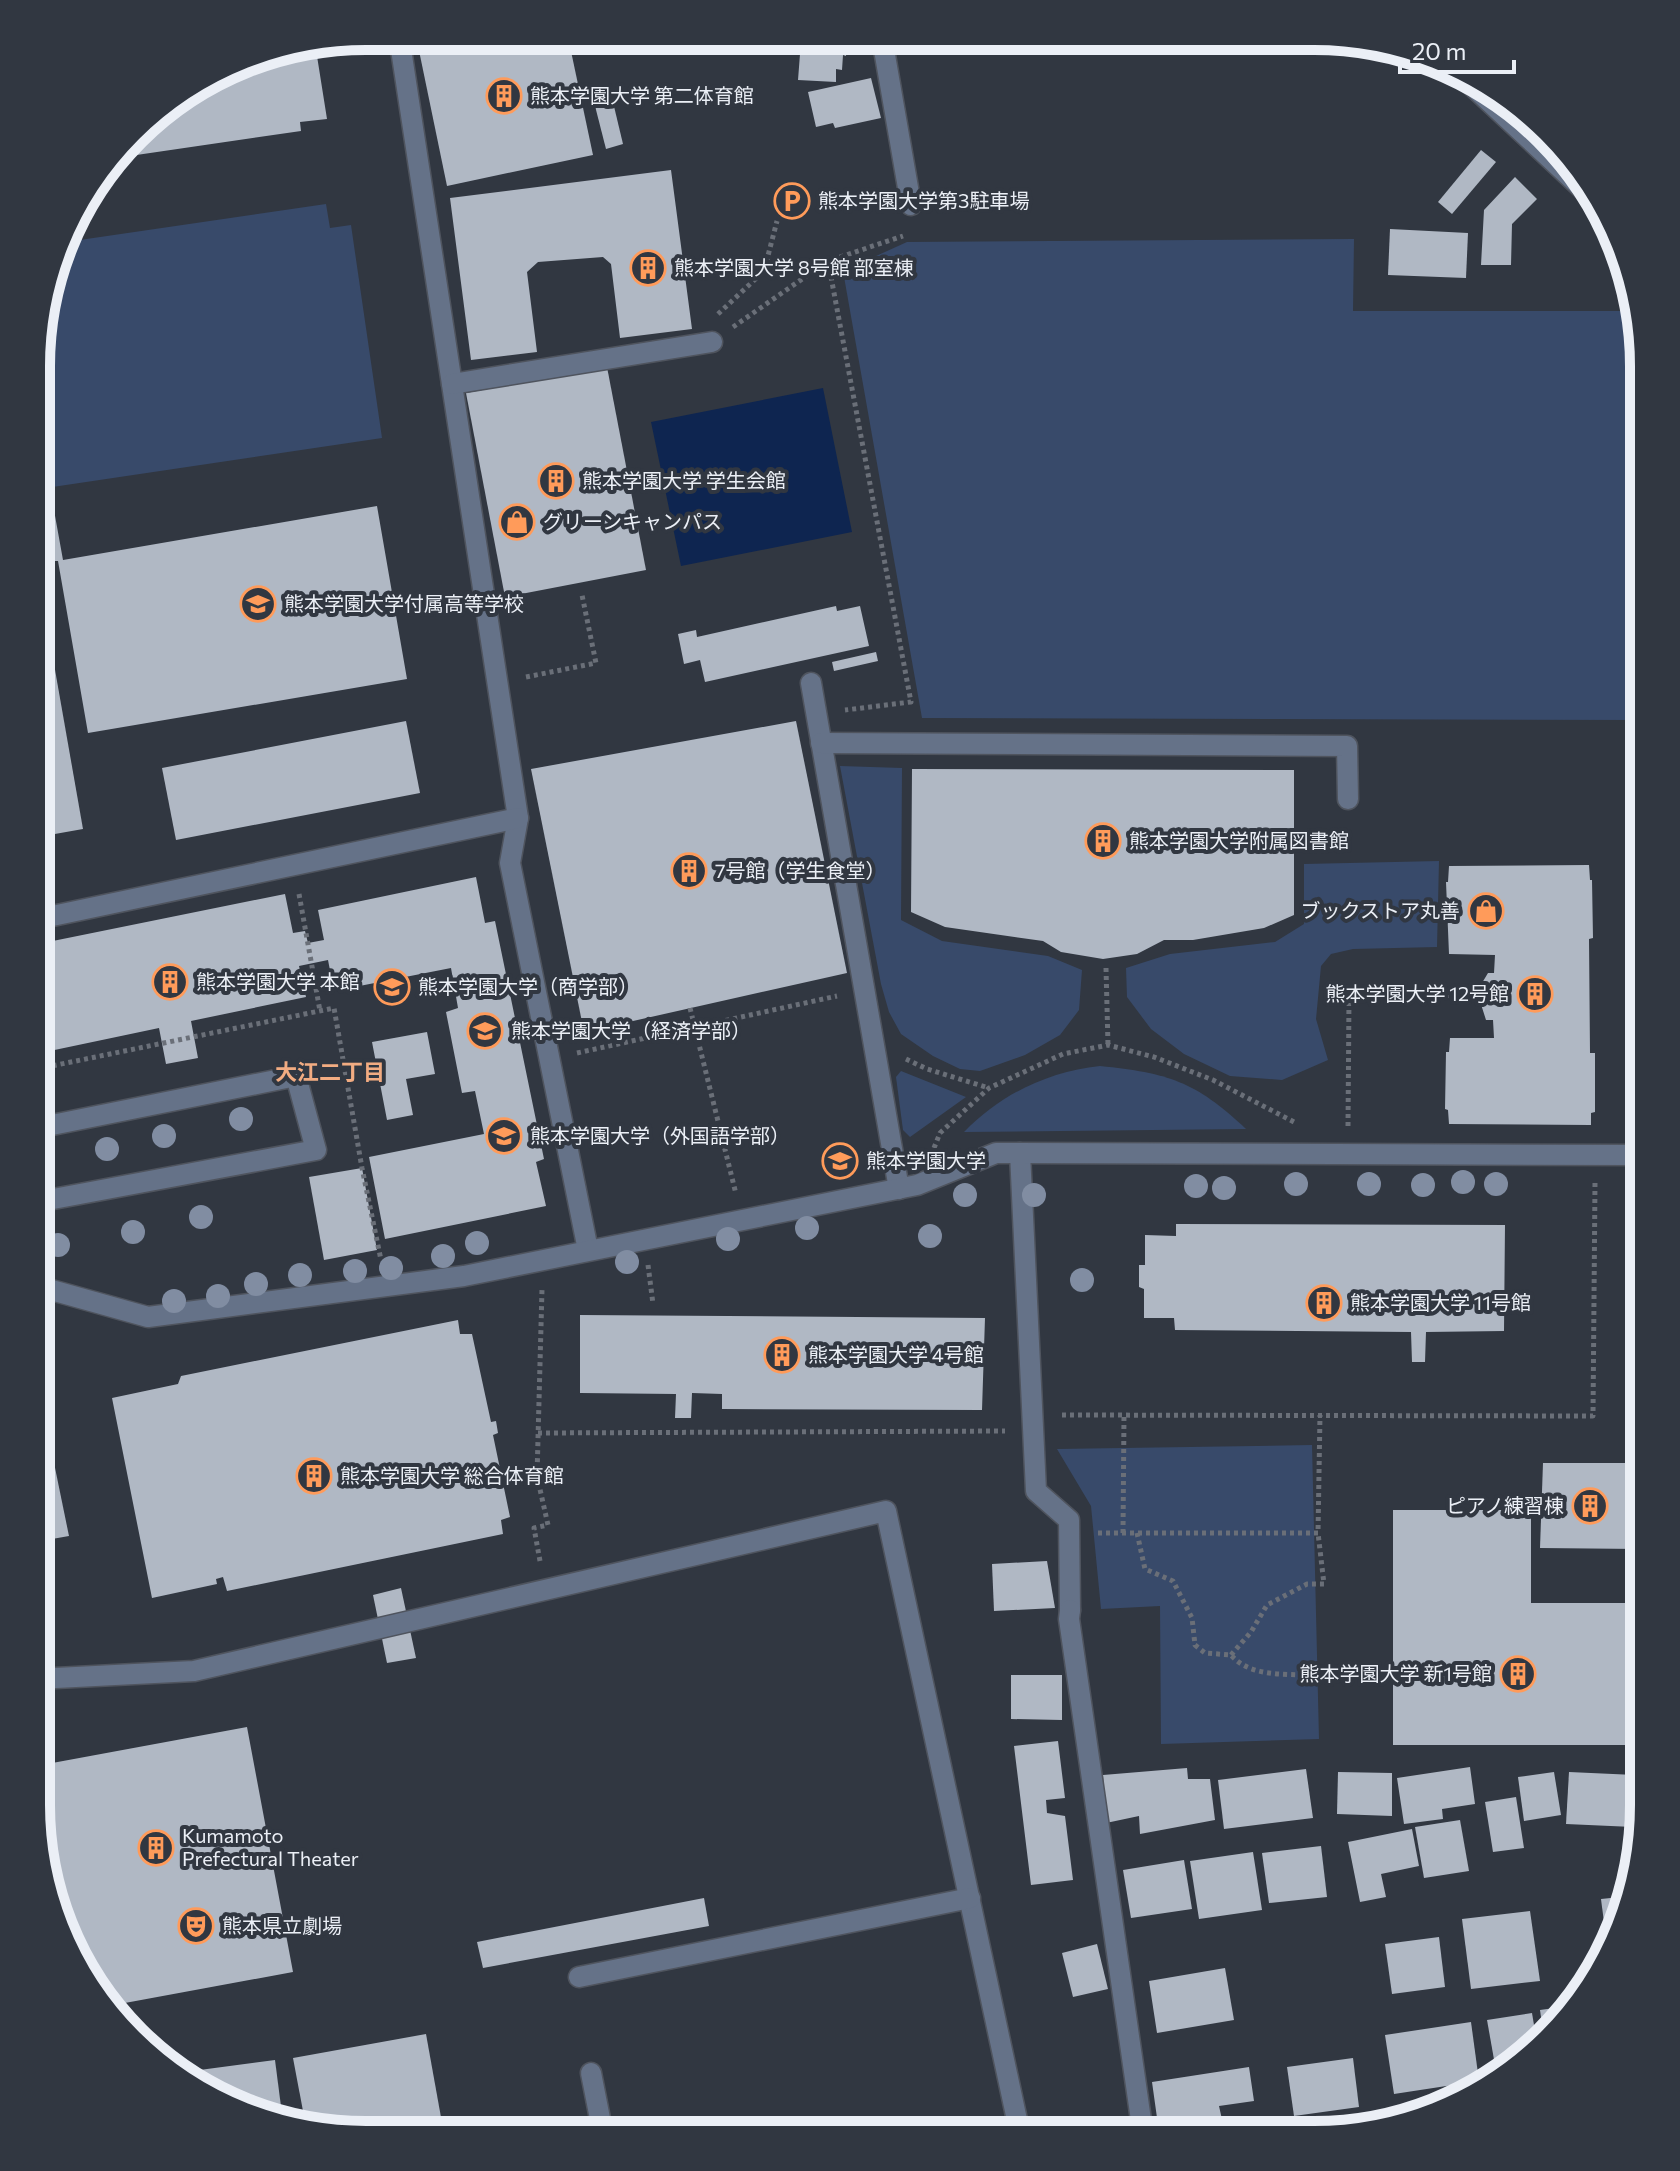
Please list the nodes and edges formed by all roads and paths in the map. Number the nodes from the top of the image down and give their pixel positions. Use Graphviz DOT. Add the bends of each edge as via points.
graph roads {
  1 [pos="401,50"];
  2 [pos="884,50"];
  3 [pos="1493,105"];
  4 [pos="1560,168"];
  5 [pos="911,205"];
  6 [pos="777,221"];
  7 [pos="903,236"];
  8 [pos="828,261"];
  9 [pos="712,342"];
  10 [pos="452,384"];
  11 [pos="582,595"];
  12 [pos="497,682"];
  13 [pos="811,683"];
  14 [pos="816,714"];
  15 [pos="821,743"];
  16 [pos="1348,799"];
  17 [pos="518,818"];
  18 [pos="294,865"];
  19 [pos="50,916"];
  20 [pos="1106,968"];
  21 [pos="864,990"];
  22 [pos="1472,995"];
  23 [pos="690,1008"];
  24 [pos="320,1011"];
  25 [pos="695,1028"];
  26 [pos="873,1042"];
  27 [pos="1108,1045"];
  28 [pos="549,1060"];
  29 [pos="989,1088"];
  30 [pos="50,1125"];
  31 [pos="1020,1153"];
  32 [pos="1316,1154"];
  33 [pos="1348,1154"];
  34 [pos="1595,1154"];
  35 [pos="1630,1155"];
  36 [pos="908,1187"];
  37 [pos="50,1200"];
  38 [pos="742,1219"];
  39 [pos="588,1250"];
  40 [pos="542,1260"];
  41 [pos="50,1290"];
  42 [pos="1124,1415"];
  43 [pos="1320,1415"];
  44 [pos="1033,1423"];
  45 [pos="538,1433"];
  46 [pos="1069,1533"];
  47 [pos="1123,1533"];
  48 [pos="1137,1533"];
  49 [pos="1318,1533"];
  50 [pos="546,1590"];
  51 [pos="1231,1655"];
  52 [pos="1302,1675"];
  53 [pos="50,1678"];
  54 [pos="970,1898"];
  55 [pos="579,1977"];
  56 [pos="591,2073"];
  57 [pos="600,2121"];
  58 [pos="1017,2121"];
  59 [pos="1141,2121"];
  1 -- 10 [label="street"];
  2 -- 5 [label="street"];
  3 -- 4 [label="street"];
  6 -- 9 [label="path" via="764,271 710,322"];
  7 -- 8 [label="path"];
  8 -- 9 [label="path"];
  8 -- 14 [label="path" via="911,702"];
  9 -- 10 [label="street"];
  10 -- 12 [label="street"];
  11 -- 12 [label="path" via="596,663"];
  12 -- 17 [label="street"];
  13 -- 14 [label="street"];
  14 -- 15 [label="street"];
  15 -- 16 [label="street" via="1347,746"];
  15 -- 21 [label="street"];
  17 -- 18 [label="street"];
  17 -- 28 [label="street" via="510,863"];
  18 -- 19 [label="street"];
  18 -- 24 [label="path"];
  20 -- 27 [label="path"];
  21 -- 25 [label="path"];
  21 -- 26 [label="street"];
  22 -- 33 [label="path" via="1349,998"];
  23 -- 25 [label="path"];
  25 -- 28 [label="path"];
  25 -- 38 [label="path"];
  26 -- 29 [label="path" via="927,1069"];
  26 -- 36 [label="street"];
  27 -- 29 [label="path" via="1063,1054"];
  27 -- 32 [label="path" via="1213,1080 1291,1120 1302,1126"];
  28 -- 39 [label="street"];
  29 -- 36 [label="path" via="940,1133"];
  30 -- 37 [label="street" via="296,1076 316,1150"];
  31 -- 32 [label="street"];
  31 -- 36 [label="street" via="996,1153"];
  31 -- 44 [label="street"];
  32 -- 33 [label="street"];
  33 -- 34 [label="street"];
  34 -- 35 [label="street"];
  34 -- 43 [label="path" via="1593,1416"];
  36 -- 38 [label="street"];
  38 -- 39 [label="street"];
  39 -- 40 [label="street"];
  40 -- 41 [label="street" via="464,1276 148,1317"];
  40 -- 45 [label="path"];
  42 -- 43 [label="path"];
  42 -- 44 [label="path"];
  42 -- 47 [label="path"];
  43 -- 49 [label="path"];
  44 -- 45 [label="path"];
  44 -- 46 [label="street" via="1036,1491 1069,1520"];
  45 -- 50 [label="path" via="537,1476 548,1525 534,1528"];
  46 -- 47 [label="path"];
  46 -- 59 [label="street" via="1069,1619"];
  47 -- 48 [label="path"];
  48 -- 49 [label="path"];
  48 -- 51 [label="path" via="1145,1569 1173,1581 1192,1618 1195,1645 1205,1653"];
  49 -- 51 [label="path" via="1324,1584 1307,1584 1267,1605"];
  50 -- 53 [label="street" via="194,1671"];
  50 -- 54 [label="street" via="886,1511"];
  51 -- 52 [label="path" via="1260,1672"];
  54 -- 55 [label="street"];
  54 -- 58 [label="street"];
  56 -- 57 [label="street"];
}
